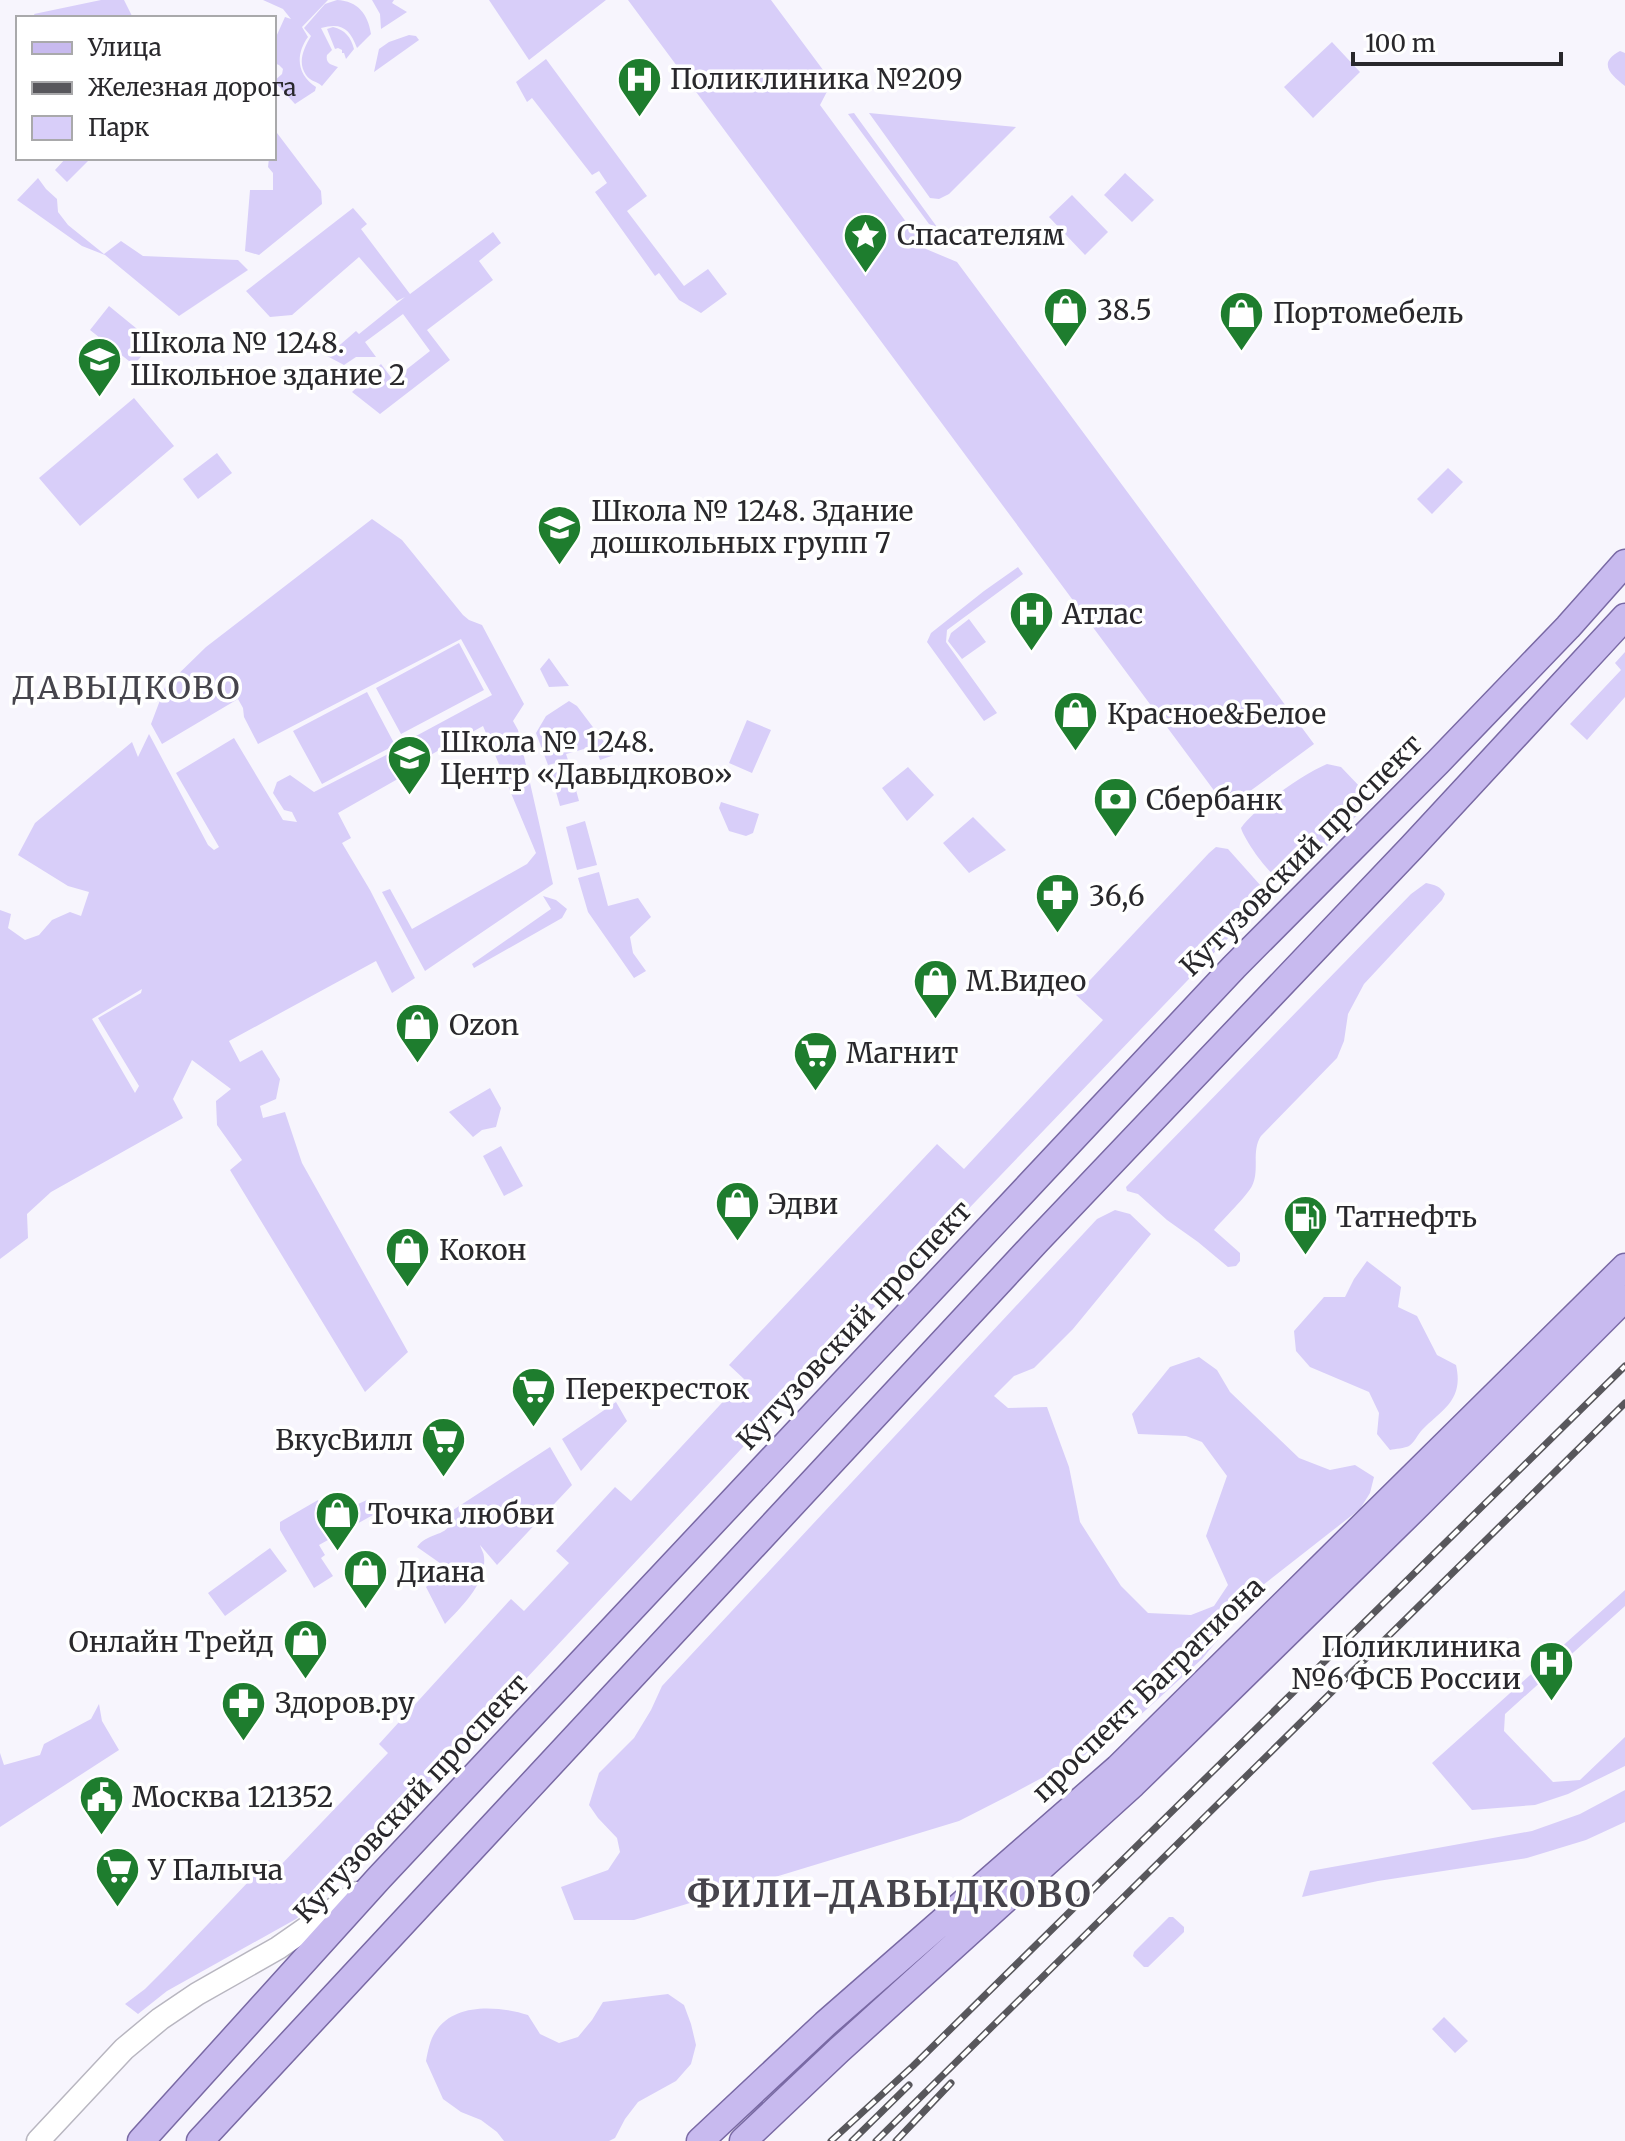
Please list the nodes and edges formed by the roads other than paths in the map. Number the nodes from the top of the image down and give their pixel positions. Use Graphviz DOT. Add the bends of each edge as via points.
graph roads {
  1 [pos="1625,563"];
  2 [pos="1625,617"];
  3 [pos="1625,1267"];
  4 [pos="1625,1298"];
  5 [pos="379,1878"];
  6 [pos="38,2141"];
  7 [pos="141,2141"];
  8 [pos="200,2141"];
  9 [pos="700,2141"];
  10 [pos="743,2141"];
  1 -- 5 [label="main road, Кутузовский проспект" via="1447,753 1224,978"];
  2 -- 8 [label="main road"];
  3 -- 9 [label="main road, проспект Багратиона" via="1118,1768 825,2024"];
  4 -- 10 [label="main road, проспект Багратиона" via="1133,1784"];
  5 -- 6 [label="main road" via="278,1948 160,2019 124,2049"];
  5 -- 7 [label="main road, Кутузовский проспект"];
}
